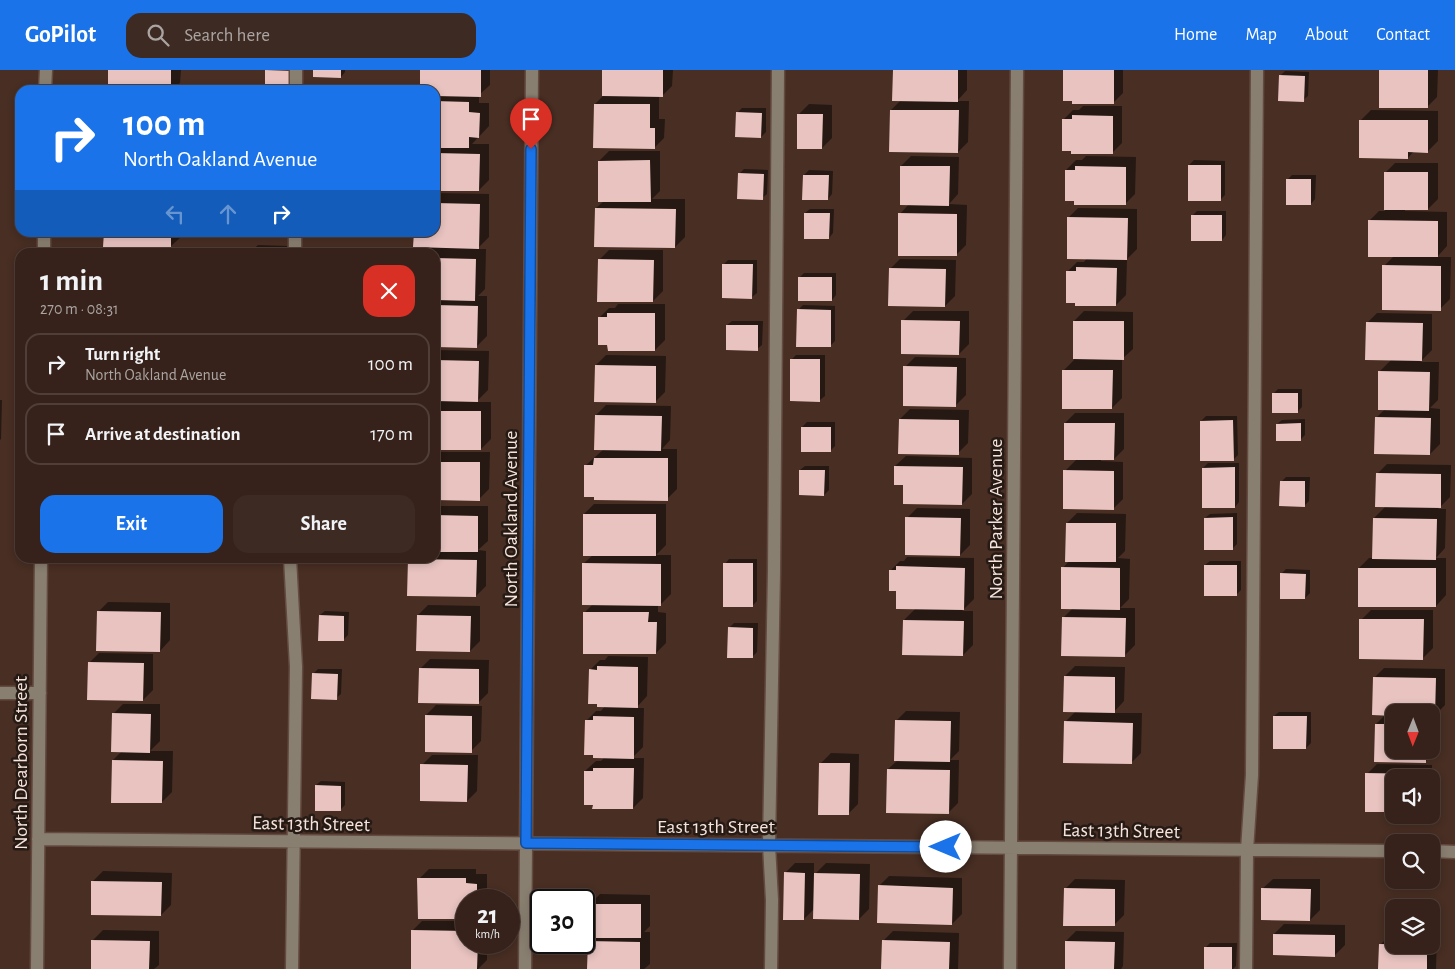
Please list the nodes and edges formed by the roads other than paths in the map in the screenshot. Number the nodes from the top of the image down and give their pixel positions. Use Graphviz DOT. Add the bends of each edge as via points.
graph roads {
  1 [pos="46,70"];
  2 [pos="296,70"];
  3 [pos="532,70"];
  4 [pos="778,70"];
  5 [pos="1017,70"];
  6 [pos="1257,70"];
  7 [pos="45,85"];
  8 [pos="296,85"];
  9 [pos="41,563"];
  10 [pos="290,563"];
  11 [pos="0,693"];
  12 [pos="40,693"];
  13 [pos="38,839"];
  14 [pos="295,841"];
  15 [pos="526,843"];
  16 [pos="769,845"];
  17 [pos="1011,848"];
  18 [pos="1247,850"];
  19 [pos="1385,851"];
  20 [pos="1440,851"];
  21 [pos="1455,852"];
  22 [pos="37,969"];
  23 [pos="292,969"];
  24 [pos="525,969"];
  25 [pos="771,969"];
  26 [pos="1010,969"];
  27 [pos="1246,969"];
  1 -- 7 [label="street"];
  2 -- 8 [label="street"];
  3 -- 15 [label="street, North Oakland Avenue"];
  4 -- 16 [label="street"];
  5 -- 17 [label="street, North Parker Avenue"];
  6 -- 18 [label="street" via="1252,775"];
  9 -- 12 [label="street, North Dearborn Street"];
  10 -- 14 [label="street" via="296,667"];
  11 -- 12 [label="street"];
  12 -- 13 [label="street, North Dearborn Street"];
  13 -- 14 [label="street, East 13th Street"];
  13 -- 22 [label="street, North Dearborn Street"];
  14 -- 15 [label="street, East 13th Street"];
  14 -- 23 [label="street"];
  15 -- 16 [label="street, East 13th Street"];
  15 -- 24 [label="street, North Oakland Avenue"];
  16 -- 17 [label="street, East 13th Street"];
  16 -- 25 [label="street"];
  17 -- 18 [label="street, East 13th Street"];
  17 -- 26 [label="street, North Parker Avenue"];
  18 -- 19 [label="street, East 13th Street"];
  18 -- 27 [label="street"];
  20 -- 21 [label="street"];
}
